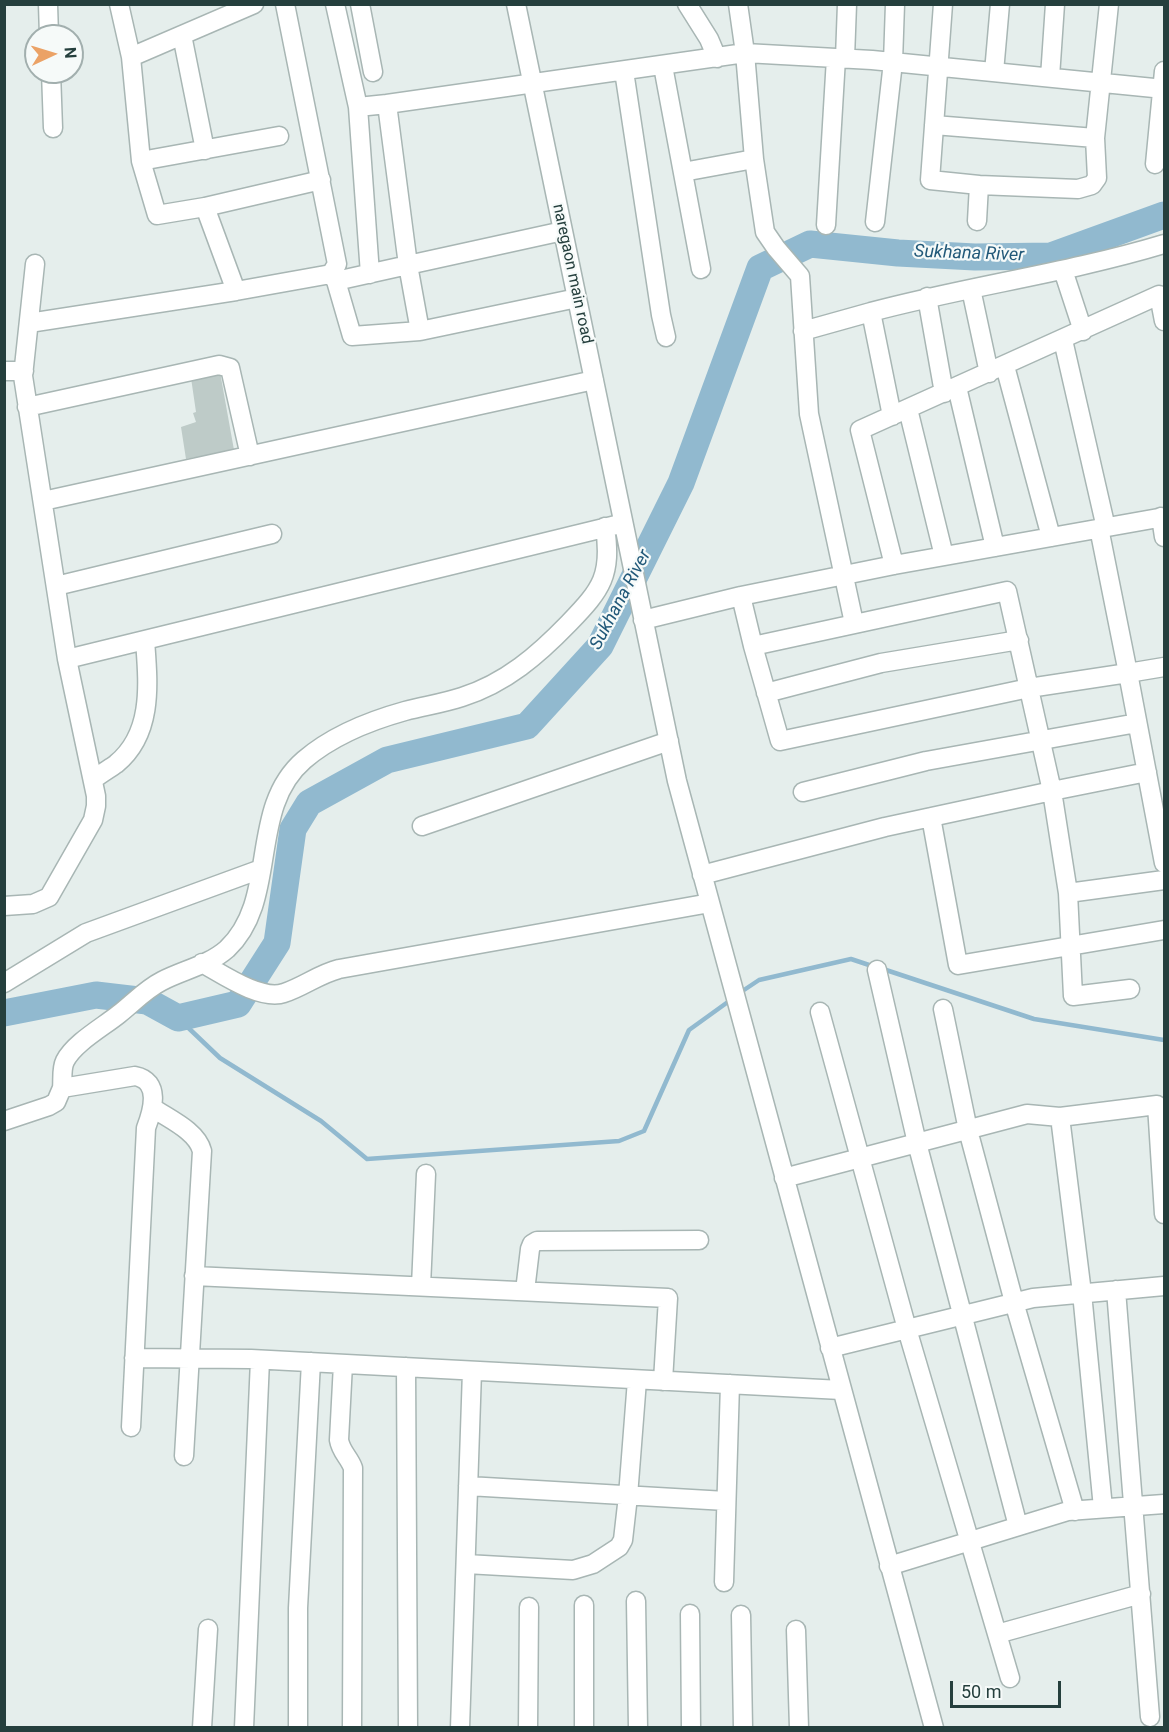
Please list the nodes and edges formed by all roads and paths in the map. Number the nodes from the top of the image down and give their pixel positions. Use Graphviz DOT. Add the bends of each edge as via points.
graph roads {
  1 [pos="48,4"];
  2 [pos="119,4"];
  3 [pos="254,4"];
  4 [pos="285,4"];
  5 [pos="335,4"];
  6 [pos="360,4"];
  7 [pos="516,4"];
  8 [pos="687,4"];
  9 [pos="738,4"];
  10 [pos="847,4"];
  11 [pos="896,4"];
  12 [pos="943,4"];
  13 [pos="1000,4"];
  14 [pos="1055,4"];
  15 [pos="1109,4"];
  16 [pos="49,24"];
  17 [pos="182,35"];
  18 [pos="746,53"];
  19 [pos="131,57"];
  20 [pos="717,58"];
  21 [pos="841,58"];
  22 [pos="893,62"];
  23 [pos="663,66"];
  24 [pos="938,66"];
  25 [pos="624,71"];
  26 [pos="373,72"];
  27 [pos="994,72"];
  28 [pos="1050,77"];
  29 [pos="1101,83"];
  30 [pos="1164,83"];
  31 [pos="51,84"];
  32 [pos="533,85"];
  33 [pos="387,104"];
  34 [pos="357,107"];
  35 [pos="934,125"];
  36 [pos="53,128"];
  37 [pos="279,136"];
  38 [pos="1095,138"];
  39 [pos="205,150"];
  40 [pos="754,159"];
  41 [pos="141,160"];
  42 [pos="1155,164"];
  43 [pos="683,172"];
  44 [pos="321,180"];
  45 [pos="979,185"];
  46 [pos="205,207"];
  47 [pos="977,221"];
  48 [pos="875,222"];
  49 [pos="826,225"];
  50 [pos="563,231"];
  51 [pos="1164,244"];
  52 [pos="35,264"];
  53 [pos="408,265"];
  54 [pos="701,269"];
  55 [pos="1063,270"];
  56 [pos="370,274"];
  57 [pos="333,278"];
  58 [pos="971,289"];
  59 [pos="236,291"];
  60 [pos="1162,295"];
  61 [pos="927,297"];
  62 [pos="577,298"];
  63 [pos="871,312"];
  64 [pos="1164,321"];
  65 [pos="29,323"];
  66 [pos="420,331"];
  67 [pos="804,331"];
  68 [pos="1083,331"];
  69 [pos="666,337"];
  70 [pos="1063,340"];
  71 [pos="997,369"];
  72 [pos="4,371"];
  73 [pos="24,371"];
  74 [pos="594,380"];
  75 [pos="951,390"];
  76 [pos="27,407"];
  77 [pos="900,412"];
  78 [pos="250,456"];
  79 [pos="43,501"];
  80 [pos="1163,517"];
  81 [pos="623,523"];
  82 [pos="604,527"];
  83 [pos="1103,528"];
  84 [pos="272,534"];
  85 [pos="1051,537"];
  86 [pos="1164,537"];
  87 [pos="995,547"];
  88 [pos="944,556"];
  89 [pos="894,565"];
  90 [pos="843,576"];
  91 [pos="56,586"];
  92 [pos="741,596"];
  93 [pos="644,620"];
  94 [pos="854,623"];
  95 [pos="145,640"];
  96 [pos="1019,640"];
  97 [pos="753,646"];
  98 [pos="67,659"];
  99 [pos="1164,667"];
  100 [pos="1128,673"];
  101 [pos="1029,688"];
  102 [pos="766,693"];
  103 [pos="1137,723"];
  104 [pos="1040,739"];
  105 [pos="669,741"];
  106 [pos="1147,772"];
  107 [pos="93,780"];
  108 [pos="1052,791"];
  109 [pos="803,792"];
  110 [pos="931,817"];
  111 [pos="422,826"];
  112 [pos="1164,863"];
  113 [pos="261,869"];
  114 [pos="702,875"];
  115 [pos="1164,880"];
  116 [pos="1068,892"];
  117 [pos="710,903"];
  118 [pos="4,906"];
  119 [pos="1164,930"];
  120 [pos="1072,945"];
  121 [pos="202,963"];
  122 [pos="877,970"];
  123 [pos="4,983"];
  124 [pos="1130,989"];
  125 [pos="943,1009"];
  126 [pos="820,1012"];
  127 [pos="62,1088"];
  128 [pos="153,1108"];
  129 [pos="1060,1117"];
  130 [pos="4,1121"];
  131 [pos="968,1130"];
  132 [pos="917,1143"];
  133 [pos="861,1158"];
  134 [pos="426,1174"];
  135 [pos="784,1178"];
  136 [pos="1164,1214"];
  137 [pos="699,1240"];
  138 [pos="194,1276"];
  139 [pos="1164,1286"];
  140 [pos="421,1287"];
  141 [pos="1116,1290"];
  142 [pos="525,1291"];
  143 [pos="1082,1293"];
  144 [pos="1014,1302"];
  145 [pos="961,1316"];
  146 [pos="908,1329"];
  147 [pos="830,1348"];
  148 [pos="134,1358"];
  149 [pos="189,1359"];
  150 [pos="260,1360"];
  151 [pos="310,1362"];
  152 [pos="343,1364"];
  153 [pos="406,1367"];
  154 [pos="472,1371"];
  155 [pos="637,1380"];
  156 [pos="663,1381"];
  157 [pos="730,1384"];
  158 [pos="841,1390"];
  159 [pos="131,1427"];
  160 [pos="184,1456"];
  161 [pos="468,1486"];
  162 [pos="628,1496"];
  163 [pos="726,1501"];
  164 [pos="1164,1504"];
  165 [pos="1134,1506"];
  166 [pos="1103,1508"];
  167 [pos="1075,1510"];
  168 [pos="1018,1526"];
  169 [pos="970,1540"];
  170 [pos="466,1564"];
  171 [pos="889,1566"];
  172 [pos="724,1582"];
  173 [pos="1141,1594"];
  174 [pos="636,1601"];
  175 [pos="584,1605"];
  176 [pos="529,1607"];
  177 [pos="690,1614"];
  178 [pos="741,1615"];
  179 [pos="208,1629"];
  180 [pos="796,1630"];
  181 [pos="997,1634"];
  182 [pos="1010,1678"];
  183 [pos="1150,1716"];
  184 [pos="202,1728"];
  185 [pos="244,1728"];
  186 [pos="298,1728"];
  187 [pos="352,1728"];
  188 [pos="408,1728"];
  189 [pos="460,1728"];
  190 [pos="528,1728"];
  191 [pos="584,1728"];
  192 [pos="638,1728"];
  193 [pos="691,1728"];
  194 [pos="744,1728"];
  195 [pos="799,1728"];
  196 [pos="934,1728"];
  1 -- 16 [label="street"];
  2 -- 19 [label="street"];
  3 -- 17 [label="street"];
  4 -- 44 [label="street"];
  5 -- 34 [label="street"];
  6 -- 26 [label="street"];
  7 -- 32 [label="street, naregaon main road"];
  8 -- 20 [label="street"];
  9 -- 18 [label="street"];
  10 -- 21 [label="street"];
  11 -- 22 [label="street"];
  12 -- 24 [label="street"];
  13 -- 27 [label="street"];
  14 -- 28 [label="street"];
  15 -- 29 [label="street"];
  17 -- 19 [label="street"];
  17 -- 39 [label="street"];
  18 -- 20 [label="street"];
  18 -- 21 [label="street"];
  18 -- 40 [label="street"];
  19 -- 41 [label="street"];
  20 -- 23 [label="street"];
  21 -- 22 [label="street"];
  21 -- 49 [label="street"];
  22 -- 24 [label="street"];
  22 -- 48 [label="street"];
  23 -- 25 [label="street"];
  23 -- 43 [label="street"];
  24 -- 27 [label="street"];
  24 -- 35 [label="street"];
  25 -- 32 [label="street"];
  25 -- 69 [label="street"];
  27 -- 28 [label="street"];
  28 -- 29 [label="street"];
  29 -- 30 [label="street"];
  29 -- 38 [label="street"];
  30 -- 42 [label="street"];
  31 -- 36 [label="street"];
  32 -- 33 [label="street"];
  32 -- 50 [label="street, naregaon main road"];
  33 -- 34 [label="street"];
  33 -- 53 [label="street"];
  34 -- 56 [label="street"];
  35 -- 38 [label="street"];
  35 -- 45 [label="street" via="930,180"];
  37 -- 39 [label="street"];
  38 -- 45 [label="street" via="1097,178 1087,188"];
  39 -- 41 [label="street"];
  40 -- 43 [label="street"];
  40 -- 67 [label="street" via="765,232 800,276"];
  41 -- 46 [label="street" via="157,215"];
  43 -- 54 [label="street"];
  44 -- 46 [label="street"];
  44 -- 57 [label="street" via="337,264"];
  45 -- 47 [label="street"];
  46 -- 59 [label="street"];
  50 -- 53 [label="street"];
  50 -- 62 [label="street, naregaon main road"];
  51 -- 55 [label="street"];
  52 -- 65 [label="street"];
  53 -- 56 [label="street"];
  53 -- 66 [label="street"];
  55 -- 58 [label="street"];
  55 -- 68 [label="street"];
  56 -- 57 [label="street"];
  57 -- 59 [label="street"];
  57 -- 66 [label="street" via="352,336"];
  58 -- 61 [label="street"];
  58 -- 71 [label="street"];
  59 -- 65 [label="street"];
  60 -- 64 [label="street"];
  60 -- 68 [label="street"];
  61 -- 63 [label="street"];
  61 -- 75 [label="street"];
  62 -- 66 [label="street"];
  62 -- 74 [label="street, naregaon main road"];
  63 -- 67 [label="street"];
  63 -- 77 [label="street"];
  65 -- 73 [label="street"];
  67 -- 90 [label="street" via="808,414"];
  68 -- 70 [label="street"];
  70 -- 71 [label="street"];
  70 -- 83 [label="street"];
  71 -- 75 [label="street"];
  71 -- 85 [label="street"];
  72 -- 73 [label="street"];
  73 -- 76 [label="street"];
  74 -- 78 [label="street"];
  74 -- 81 [label="street, naregaon main road"];
  75 -- 77 [label="street"];
  75 -- 87 [label="street"];
  76 -- 78 [label="street" via="227,366"];
  76 -- 79 [label="street"];
  77 -- 88 [label="street"];
  77 -- 89 [label="street" via="860,430"];
  78 -- 79 [label="street"];
  79 -- 91 [label="street"];
  80 -- 83 [label="street"];
  80 -- 86 [label="street"];
  81 -- 82 [label="street"];
  81 -- 93 [label="street, naregaon main road"];
  82 -- 95 [label="street"];
  82 -- 113 [label="street" via="608,562 602,583 544,649 515,672 462,697 360,726 319,747 302,762 289,776 276,802"];
  83 -- 85 [label="street"];
  83 -- 100 [label="street"];
  84 -- 91 [label="street"];
  85 -- 87 [label="street"];
  87 -- 88 [label="street"];
  88 -- 89 [label="street"];
  89 -- 90 [label="street"];
  90 -- 92 [label="street"];
  90 -- 94 [label="street"];
  91 -- 98 [label="street"];
  92 -- 93 [label="street"];
  92 -- 97 [label="street"];
  93 -- 105 [label="street, naregaon main road"];
  94 -- 96 [label="street" via="1007,591"];
  94 -- 97 [label="street"];
  95 -- 98 [label="street"];
  95 -- 107 [label="street" via="148,688 140,731 117,763"];
  96 -- 101 [label="street"];
  96 -- 102 [label="street" via="881,663"];
  97 -- 102 [label="street"];
  98 -- 107 [label="street"];
  99 -- 100 [label="street"];
  100 -- 101 [label="street"];
  100 -- 103 [label="street"];
  101 -- 102 [label="street" via="780,741"];
  101 -- 104 [label="street"];
  103 -- 104 [label="street"];
  103 -- 106 [label="street"];
  104 -- 108 [label="street"];
  104 -- 109 [label="street" via="897,767"];
  105 -- 111 [label="street"];
  105 -- 114 [label="street, naregaon main road"];
  106 -- 108 [label="street"];
  106 -- 112 [label="street"];
  107 -- 118 [label="street" via="93,820 49,897 33,904"];
  108 -- 110 [label="street"];
  108 -- 116 [label="street"];
  110 -- 114 [label="street"];
  110 -- 120 [label="street" via="958,965"];
  113 -- 121 [label="street" via="248,921 226,949"];
  113 -- 123 [label="street" via="86,933"];
  114 -- 117 [label="street, naregaon main road"];
  115 -- 116 [label="street"];
  116 -- 120 [label="street"];
  117 -- 121 [label="street" via="324,972 283,994 262,993"];
  117 -- 135 [label="street, naregaon main road"];
  119 -- 120 [label="street"];
  120 -- 124 [label="street" via="1073,996"];
  121 -- 127 [label="street" via="152,987 72,1052 63,1066"];
  122 -- 132 [label="street"];
  125 -- 131 [label="street"];
  126 -- 133 [label="street"];
  127 -- 128 [label="street" via="141,1077 151,1085"];
  127 -- 130 [label="street" via="49,1106"];
  128 -- 138 [label="street" via="195,1137 202,1151"];
  128 -- 148 [label="street" via="146,1128"];
  129 -- 131 [label="street" via="1027,1114"];
  129 -- 136 [label="street" via="1157,1105"];
  129 -- 143 [label="street"];
  131 -- 132 [label="street"];
  131 -- 144 [label="street"];
  132 -- 133 [label="street"];
  132 -- 145 [label="street"];
  133 -- 135 [label="street"];
  133 -- 146 [label="street"];
  134 -- 140 [label="street"];
  135 -- 147 [label="street, naregaon main road"];
  137 -- 142 [label="street" via="537,1241 530,1249"];
  138 -- 140 [label="street"];
  138 -- 149 [label="street"];
  139 -- 141 [label="street"];
  140 -- 142 [label="street"];
  141 -- 143 [label="street"];
  141 -- 165 [label="street"];
  142 -- 156 [label="street" via="668,1298"];
  143 -- 144 [label="street"];
  143 -- 166 [label="street"];
  144 -- 145 [label="street"];
  144 -- 167 [label="street"];
  145 -- 146 [label="street"];
  145 -- 168 [label="street"];
  146 -- 147 [label="street"];
  146 -- 169 [label="street"];
  147 -- 158 [label="street, naregaon main road"];
  148 -- 149 [label="street"];
  148 -- 159 [label="street"];
  149 -- 150 [label="street"];
  149 -- 160 [label="street"];
  150 -- 151 [label="street"];
  150 -- 185 [label="street"];
  151 -- 152 [label="street"];
  151 -- 186 [label="street" via="298,1608"];
  152 -- 153 [label="street"];
  152 -- 187 [label="street" via="339,1440 353,1468"];
  153 -- 154 [label="street"];
  153 -- 188 [label="street"];
  154 -- 155 [label="street"];
  154 -- 161 [label="street"];
  155 -- 156 [label="street"];
  155 -- 162 [label="street"];
  156 -- 157 [label="street"];
  157 -- 158 [label="street"];
  157 -- 163 [label="street"];
  158 -- 171 [label="street, naregaon main road"];
  161 -- 162 [label="street"];
  161 -- 170 [label="street"];
  162 -- 163 [label="street"];
  162 -- 170 [label="street" via="623,1540 593,1564 573,1570"];
  163 -- 172 [label="street"];
  164 -- 165 [label="street"];
  165 -- 166 [label="street"];
  165 -- 173 [label="street"];
  166 -- 167 [label="street"];
  167 -- 168 [label="street"];
  168 -- 169 [label="street"];
  169 -- 171 [label="street"];
  169 -- 181 [label="street"];
  170 -- 189 [label="street"];
  171 -- 196 [label="street, naregaon main road"];
  173 -- 181 [label="street"];
  173 -- 183 [label="street"];
  174 -- 192 [label="street"];
  175 -- 191 [label="street"];
  176 -- 190 [label="street"];
  177 -- 193 [label="street"];
  178 -- 194 [label="street"];
  179 -- 184 [label="street"];
  180 -- 195 [label="street"];
  181 -- 182 [label="street"];
}
